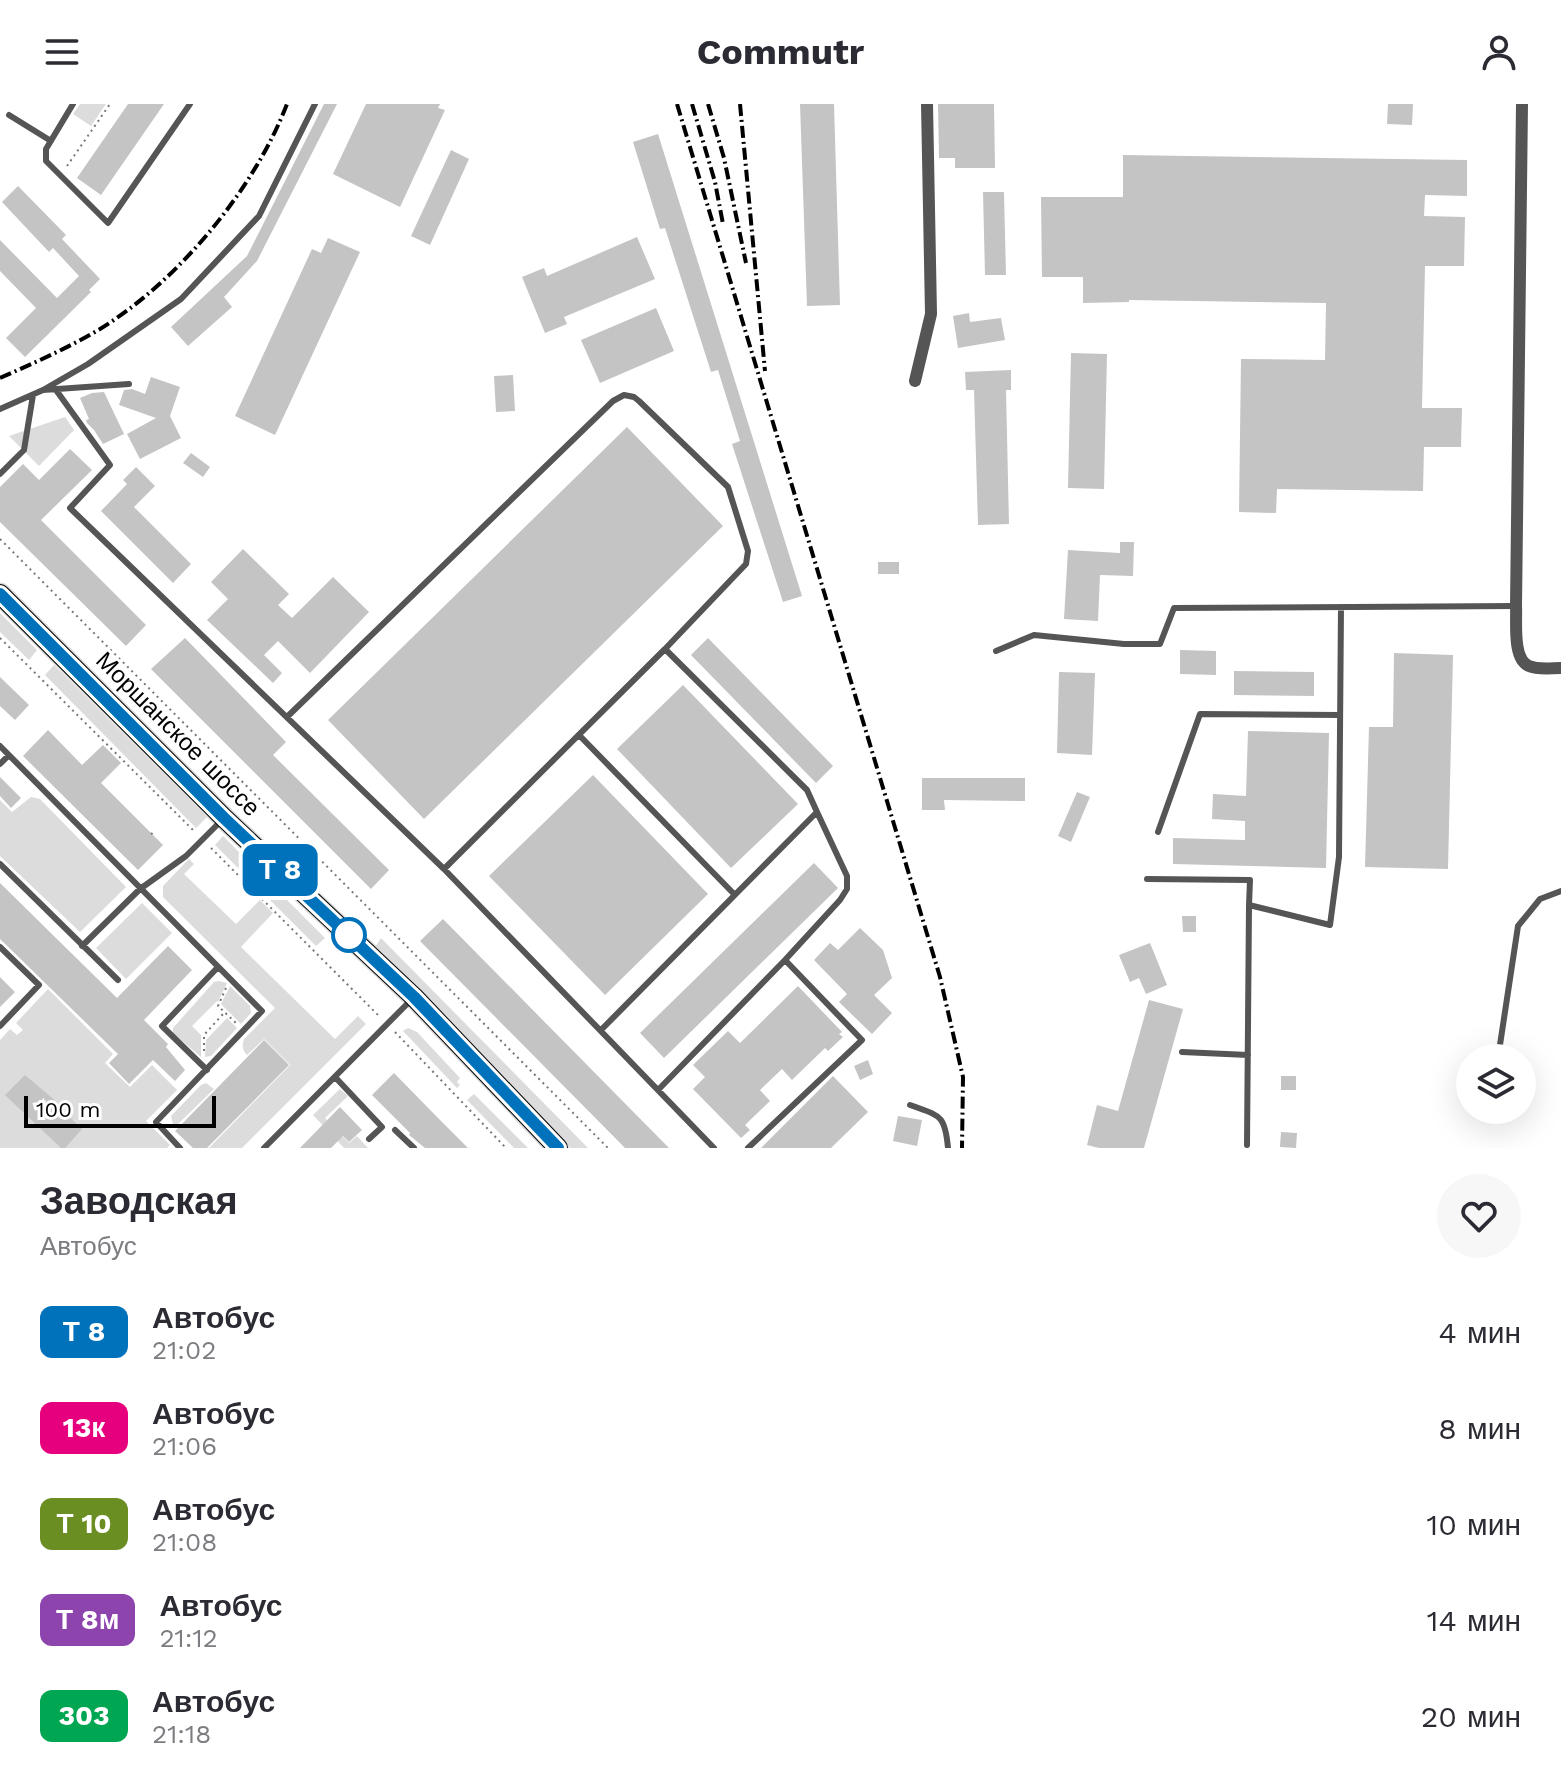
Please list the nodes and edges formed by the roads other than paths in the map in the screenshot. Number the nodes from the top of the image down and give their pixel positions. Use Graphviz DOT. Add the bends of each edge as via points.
graph roads {
  1 [pos="73,104"];
  2 [pos="190,104"];
  3 [pos="315,104"];
  4 [pos="927,104"];
  5 [pos="1522,104"];
  6 [pos="9,115"];
  7 [pos="51,141"];
  8 [pos="915,381"];
  9 [pos="129,384"];
  10 [pos="43,390"];
  11 [pos="56,390"];
  12 [pos="33,395"];
  13 [pos="0,409"];
  14 [pos="0,474"];
  15 [pos="0,594"];
  16 [pos="1516,606"];
  17 [pos="1341,607"];
  18 [pos="665,649"];
  19 [pos="996,651"];
  20 [pos="1561,668"];
  21 [pos="1340,715"];
  22 [pos="288,716"];
  23 [pos="579,735"];
  24 [pos="0,746"];
  25 [pos="9,755"];
  26 [pos="0,764"];
  27 [pos="817,812"];
  28 [pos="224,818"];
  29 [pos="1158,832"];
  30 [pos="0,864"];
  31 [pos="444,869"];
  32 [pos="1147,879"];
  33 [pos="140,889"];
  34 [pos="1561,891"];
  35 [pos="734,894"];
  36 [pos="1249,905"];
  37 [pos="82,946"];
  38 [pos="0,947"];
  39 [pos="785,960"];
  40 [pos="218,967"];
  41 [pos="118,980"];
  42 [pos="414,997"];
  43 [pos="0,1026"];
  44 [pos="601,1030"];
  45 [pos="1500,1044"];
  46 [pos="1182,1052"];
  47 [pos="1248,1055"];
  48 [pos="205,1068"];
  49 [pos="335,1077"];
  50 [pos="658,1090"];
  51 [pos="910,1105"];
  52 [pos="395,1130"];
  53 [pos="369,1139"];
  54 [pos="1247,1145"];
  55 [pos="180,1148"];
  56 [pos="264,1148"];
  57 [pos="414,1148"];
  58 [pos="558,1148"];
  59 [pos="714,1148"];
  60 [pos="748,1148"];
  61 [pos="948,1148"];
  1 -- 7 [label="lane"];
  2 -- 7 [label="lane" via="108,223 46,161"];
  3 -- 10 [label="lane" via="259,216 181,299"];
  4 -- 8 [label="street" via="931,314"];
  5 -- 16 [label="street"];
  6 -- 7 [label="lane"];
  9 -- 11 [label="lane"];
  10 -- 11 [label="lane"];
  10 -- 12 [label="lane"];
  11 -- 22 [label="lane" via="110,465 70,508"];
  12 -- 13 [label="lane"];
  12 -- 14 [label="lane" via="24,450"];
  15 -- 28 [label="main road, Моршанское шоссе"];
  16 -- 17 [label="lane"];
  16 -- 20 [label="street" via="1519,657 1532,668"];
  17 -- 19 [label="lane" via="1174,608 1160,644 1034,635"];
  17 -- 21 [label="lane"];
  18 -- 22 [label="lane" via="746,564 748,551 728,487 639,401 624,395"];
  18 -- 23 [label="lane"];
  18 -- 27 [label="lane" via="807,790"];
  21 -- 29 [label="lane" via="1200,714"];
  21 -- 36 [label="lane" via="1339,857 1330,925"];
  22 -- 31 [label="lane"];
  23 -- 31 [label="lane"];
  23 -- 35 [label="lane"];
  24 -- 25 [label="lane"];
  25 -- 26 [label="lane"];
  25 -- 33 [label="lane"];
  27 -- 35 [label="lane"];
  27 -- 39 [label="lane" via="847,876 847,889"];
  28 -- 33 [label="lane" via="186,856"];
  28 -- 42 [label="main road, Моршанское шоссе"];
  30 -- 37 [label="lane"];
  31 -- 44 [label="lane"];
  32 -- 36 [label="lane" via="1250,880"];
  33 -- 37 [label="lane"];
  33 -- 40 [label="lane"];
  34 -- 45 [label="lane" via="1540,899 1518,926"];
  35 -- 44 [label="lane"];
  36 -- 47 [label="lane"];
  37 -- 41 [label="lane"];
  38 -- 43 [label="lane" via="39,985"];
  39 -- 50 [label="lane"];
  39 -- 60 [label="lane" via="862,1040"];
  40 -- 48 [label="lane" via="162,1026"];
  40 -- 48 [label="lane" via="262,1011"];
  42 -- 49 [label="lane"];
  42 -- 58 [label="main road, Моршанское шоссе"];
  44 -- 50 [label="lane"];
  46 -- 47 [label="lane"];
  47 -- 54 [label="lane"];
  48 -- 55 [label="lane" via="156,1122"];
  49 -- 53 [label="lane" via="382,1127"];
  49 -- 56 [label="lane"];
  50 -- 59 [label="lane"];
  51 -- 61 [label="lane" via="936,1114 946,1126"];
  52 -- 57 [label="lane"];
}
